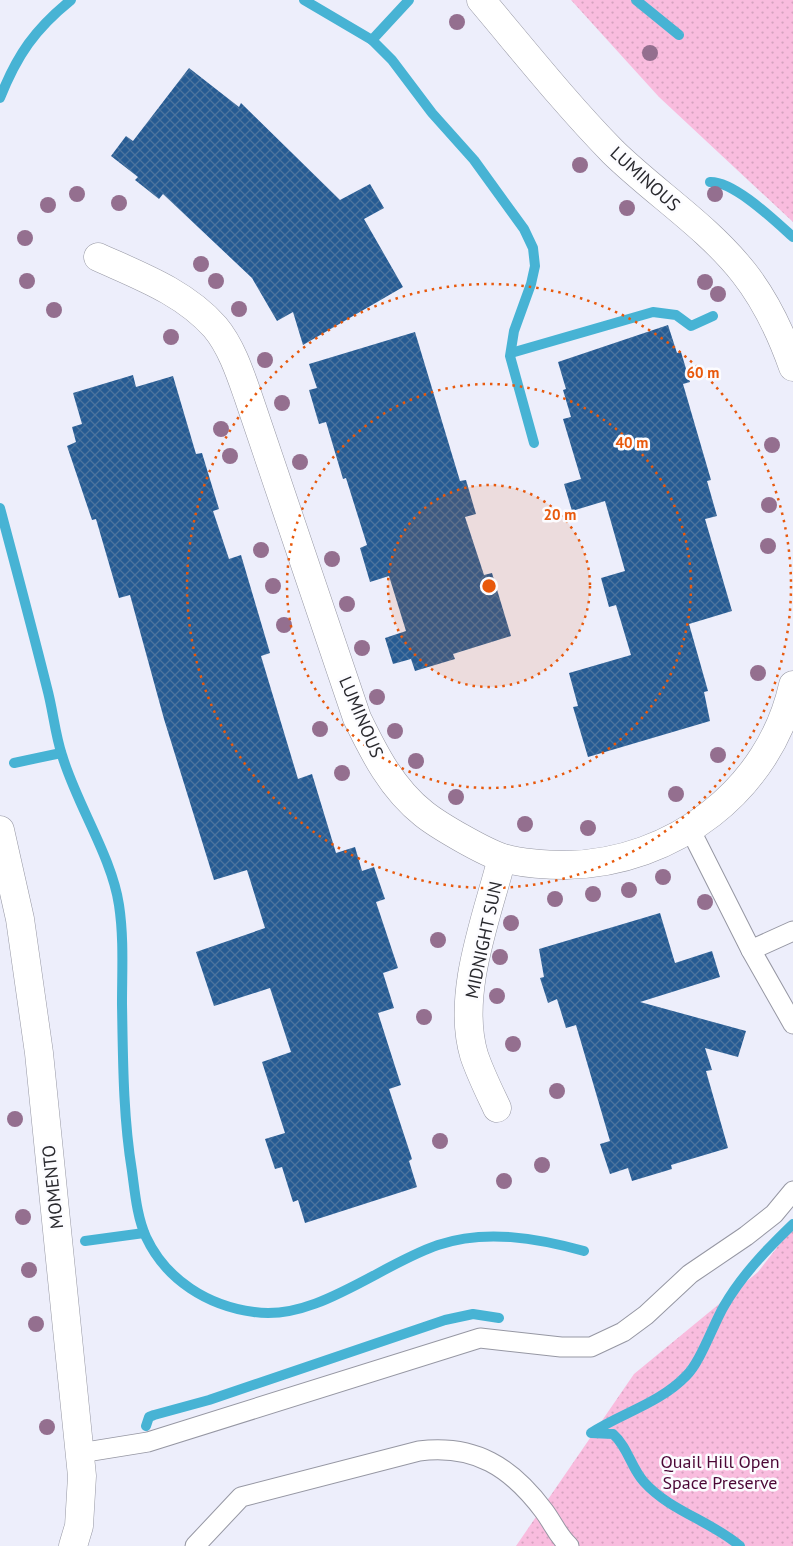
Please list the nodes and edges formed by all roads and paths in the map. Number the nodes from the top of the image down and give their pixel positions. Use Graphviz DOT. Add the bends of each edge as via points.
graph roads {
  1 [pos="481,0"];
  2 [pos="98,258"];
  3 [pos="793,367"];
  4 [pos="793,686"];
  5 [pos="690,829"];
  6 [pos="0,830"];
  7 [pos="502,858"];
  8 [pos="793,931"];
  9 [pos="751,950"];
  10 [pos="793,1024"];
  11 [pos="497,1108"];
  12 [pos="793,1191"];
  13 [pos="80,1453"];
  14 [pos="74,1546"];
  15 [pos="195,1546"];
  16 [pos="569,1546"];
  1 -- 3 [label="street, LUMINOUS" via="590,129 716,243 743,272 772,317"];
  2 -- 7 [label="street, LUMINOUS" via="162,286 190,303 216,328 236,363 357,718 377,759 400,790 424,814"];
  4 -- 5 [label="street, LUMINOUS" via="782,723 757,767 729,800"];
  5 -- 7 [label="street, LUMINOUS" via="648,850 592,863 553,865"];
  5 -- 9 [label="lane"];
  6 -- 13 [label="street, MOMENTO" via="20,919 39,1053"];
  7 -- 11 [label="street, MIDNIGHT SUN" via="475,963 469,1004 474,1054"];
  8 -- 9 [label="lane"];
  9 -- 10 [label="lane"];
  12 -- 13 [label="lane" via="774,1214 690,1274 646,1315 623,1332 591,1347 480,1338 148,1442"];
  13 -- 14 [label="street, MOMENTO" via="82,1476"];
  15 -- 16 [label="lane" via="241,1497 438,1448 490,1461 510,1474 529,1490"];
}
